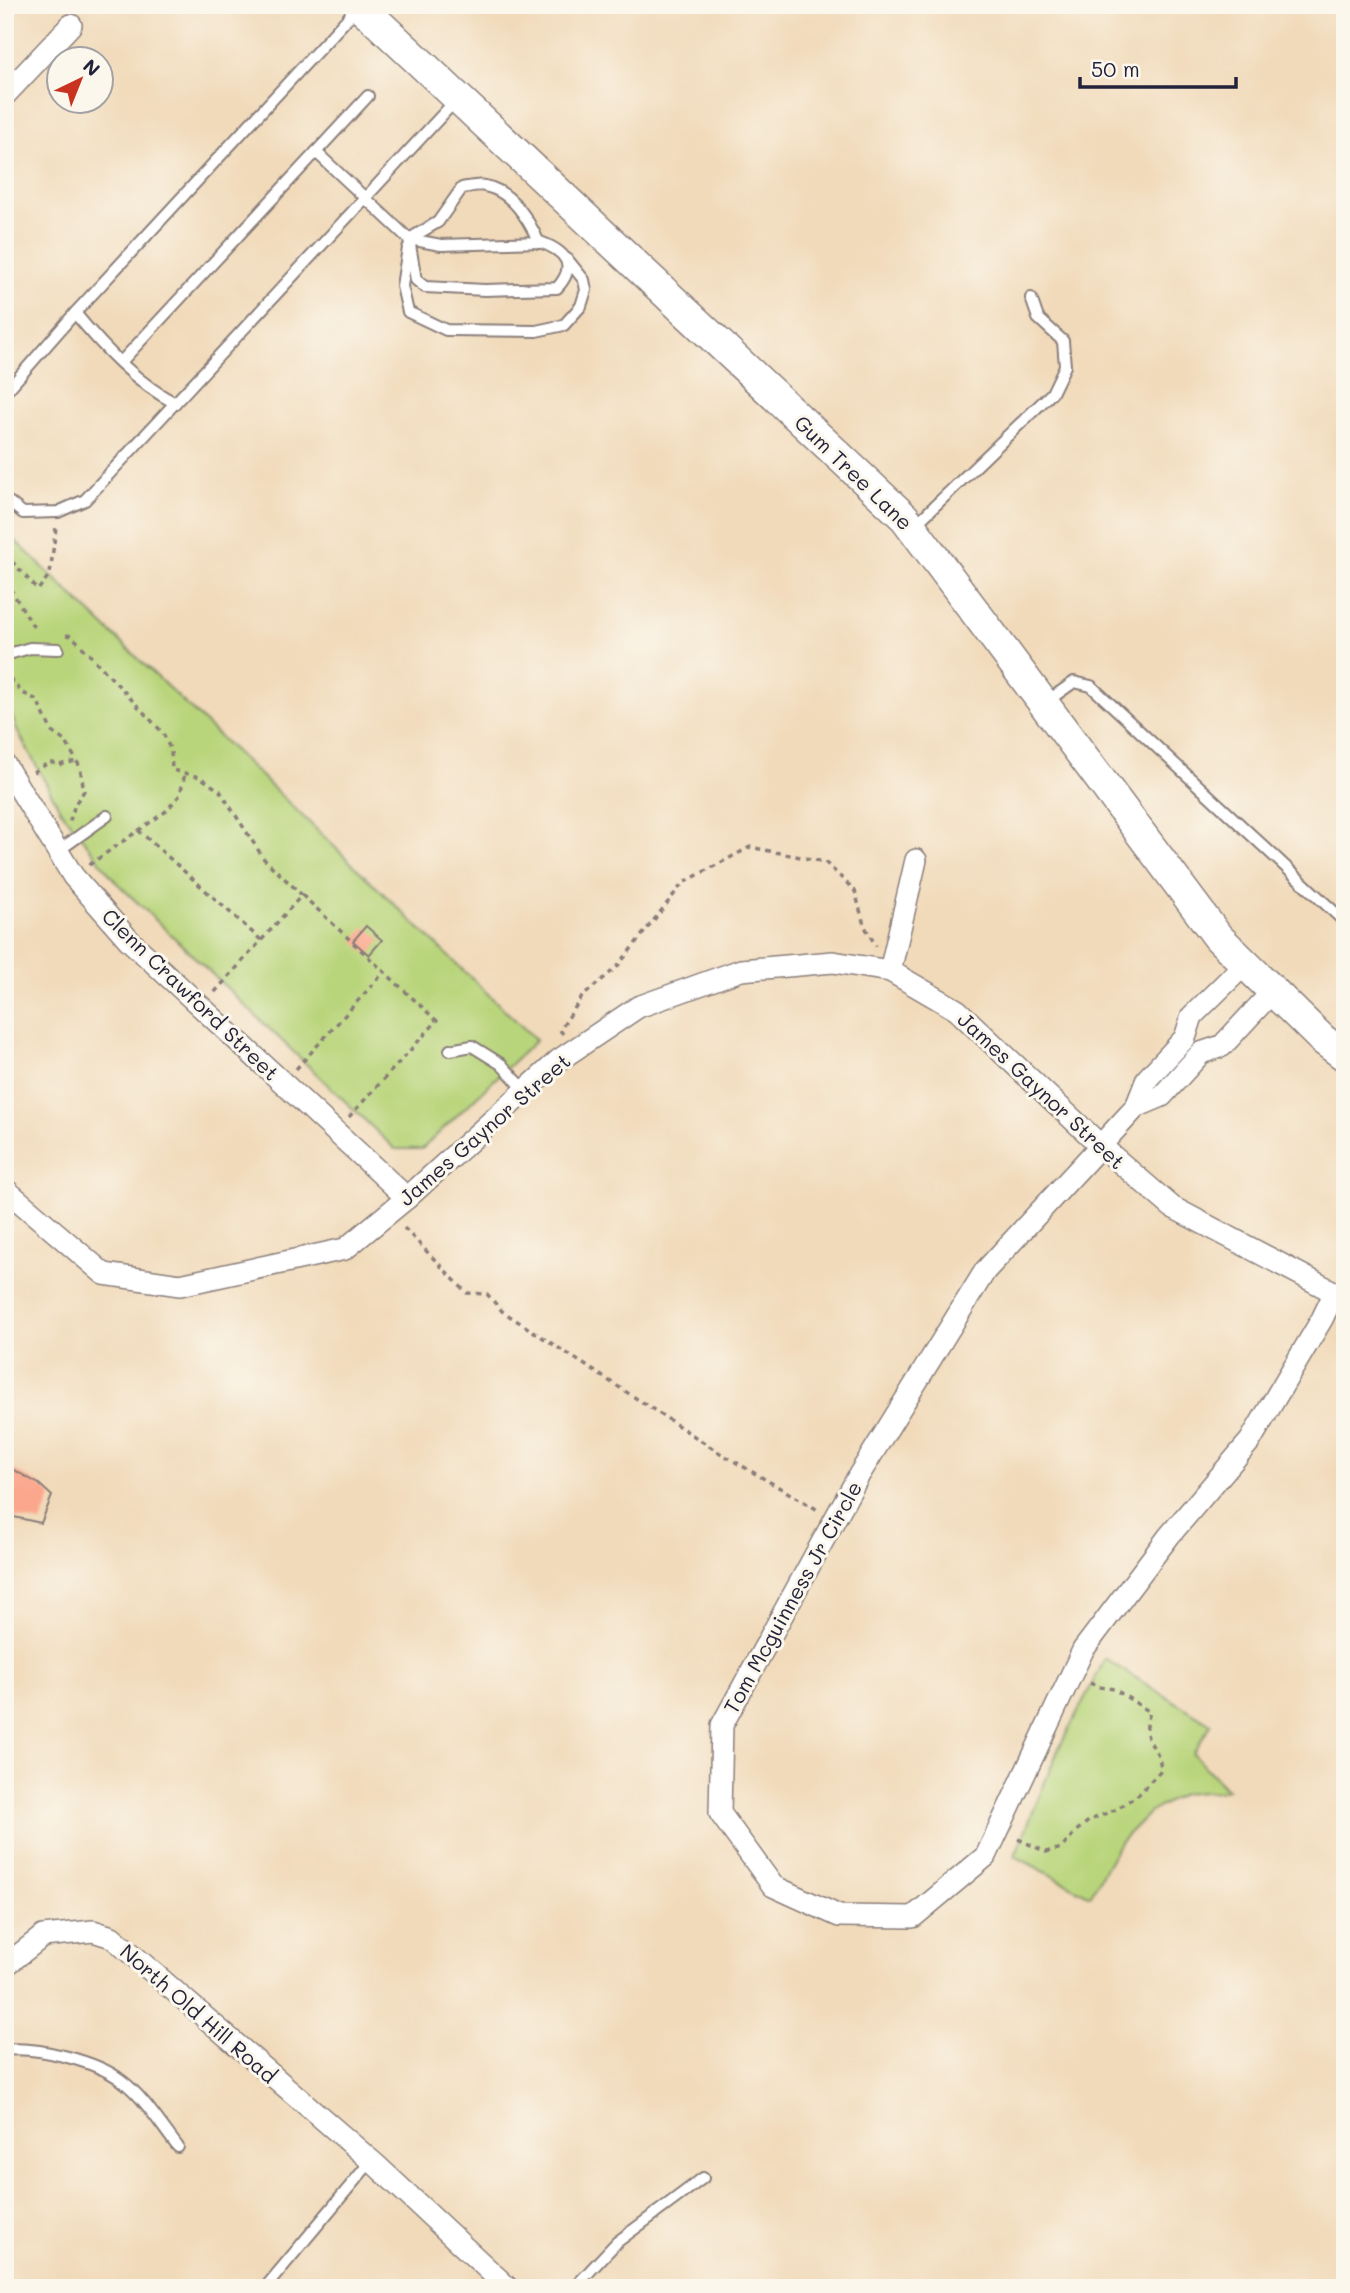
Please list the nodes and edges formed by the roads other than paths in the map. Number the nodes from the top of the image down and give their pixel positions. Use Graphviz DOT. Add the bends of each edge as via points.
graph roads {
  1 [pos="359,5"];
  2 [pos="71,25"];
  3 [pos="5,95"];
  4 [pos="368,96"];
  5 [pos="458,98"];
  6 [pos="316,152"];
  7 [pos="366,197"];
  8 [pos="409,239"];
  9 [pos="539,243"];
  10 [pos="566,259"];
  11 [pos="1031,298"];
  12 [pos="75,313"];
  13 [pos="121,362"];
  14 [pos="5,393"];
  15 [pos="175,403"];
  16 [pos="5,499"];
  17 [pos="912,527"];
  18 [pos="58,649"];
  19 [pos="5,655"];
  20 [pos="1044,704"];
  21 [pos="10,773"];
  22 [pos="107,816"];
  23 [pos="58,852"];
  24 [pos="916,860"];
  25 [pos="1345,922"];
  26 [pos="1245,964"];
  27 [pos="890,971"];
  28 [pos="1273,991"];
  29 [pos="1185,1038"];
  30 [pos="450,1050"];
  31 [pos="1201,1053"];
  32 [pos="1345,1056"];
  33 [pos="525,1090"];
  34 [pos="1136,1107"];
  35 [pos="1101,1146"];
  36 [pos="5,1189"];
  37 [pos="407,1198"];
  38 [pos="1340,1295"];
  39 [pos="5,1966"];
  40 [pos="5,2050"];
  41 [pos="178,2147"];
  42 [pos="374,2163"];
  43 [pos="703,2178"];
  44 [pos="265,2288"];
  45 [pos="508,2288"];
  46 [pos="574,2288"];
  1 -- 5 [label="street, Gum Tree Lane"];
  1 -- 12 [label="lane"];
  2 -- 3 [label="street"];
  4 -- 6 [label="lane"];
  5 -- 7 [label="lane"];
  5 -- 17 [label="street, Gum Tree Lane"];
  6 -- 7 [label="lane"];
  6 -- 13 [label="lane"];
  7 -- 8 [label="lane"];
  7 -- 15 [label="lane"];
  8 -- 9 [label="lane" via="441,245"];
  8 -- 9 [label="lane" via="438,222 463,188 485,185 505,195 528,218"];
  8 -- 10 [label="lane" via="416,280 425,287 557,288 568,272"];
  8 -- 10 [label="lane" via="402,286 408,312 446,330 536,331 564,325 581,306 586,290 584,280"];
  9 -- 10 [label="lane" via="554,247"];
  11 -- 17 [label="lane" via="1038,318 1063,341 1065,366 1052,393"];
  12 -- 13 [label="lane"];
  12 -- 14 [label="lane"];
  13 -- 15 [label="lane"];
  15 -- 16 [label="lane" via="85,500 58,512 23,513"];
  17 -- 20 [label="street, Gum Tree Lane"];
  18 -- 19 [label="lane" via="30,648"];
  20 -- 25 [label="lane" via="1073,682 1091,686"];
  20 -- 26 [label="street, Gum Tree Lane" via="1218,937"];
  21 -- 23 [label="street, Clenn Crawford Street"];
  22 -- 23 [label="lane"];
  23 -- 37 [label="street, Clenn Crawford Street" via="129,940"];
  24 -- 27 [label="street"];
  26 -- 28 [label="street, Gum Tree Lane"];
  26 -- 29 [label="street, Tom Mcguinness Jr Circle" via="1192,1016"];
  27 -- 33 [label="street, James Gaynor Street" via="833,962 741,970 638,1007 558,1060"];
  27 -- 35 [label="street, James Gaynor Street" via="957,1010"];
  28 -- 31 [label="street, Tom Mcguinness Jr Circle" via="1222,1046"];
  28 -- 32 [label="street, Gum Tree Lane"];
  29 -- 31 [label="lane"];
  29 -- 34 [label="street, Tom Mcguinness Jr Circle" via="1147,1079"];
  30 -- 33 [label="lane" via="472,1046 501,1064"];
  31 -- 34 [label="street, Tom Mcguinness Jr Circle" via="1162,1096"];
  33 -- 37 [label="street, James Gaynor Street"];
  34 -- 35 [label="street, Tom Mcguinness Jr Circle"];
  35 -- 38 [label="street, James Gaynor Street" via="1172,1207"];
  35 -- 38 [label="street, Tom Mcguinness Jr Circle" via="985,1271 859,1475 722,1725 720,1813 773,1886 839,1916 913,1917 986,1856 1083,1650 1250,1441"];
  36 -- 37 [label="street, James Gaynor Street" via="104,1274 180,1285 345,1249"];
  39 -- 42 [label="street, North Old Hill Road" via="43,1936 93,1931 112,1937"];
  40 -- 41 [label="lane" via="66,2056 120,2078"];
  42 -- 44 [label="lane"];
  42 -- 45 [label="street, North Old Hill Road"];
  43 -- 46 [label="lane" via="617,2242"];
}
